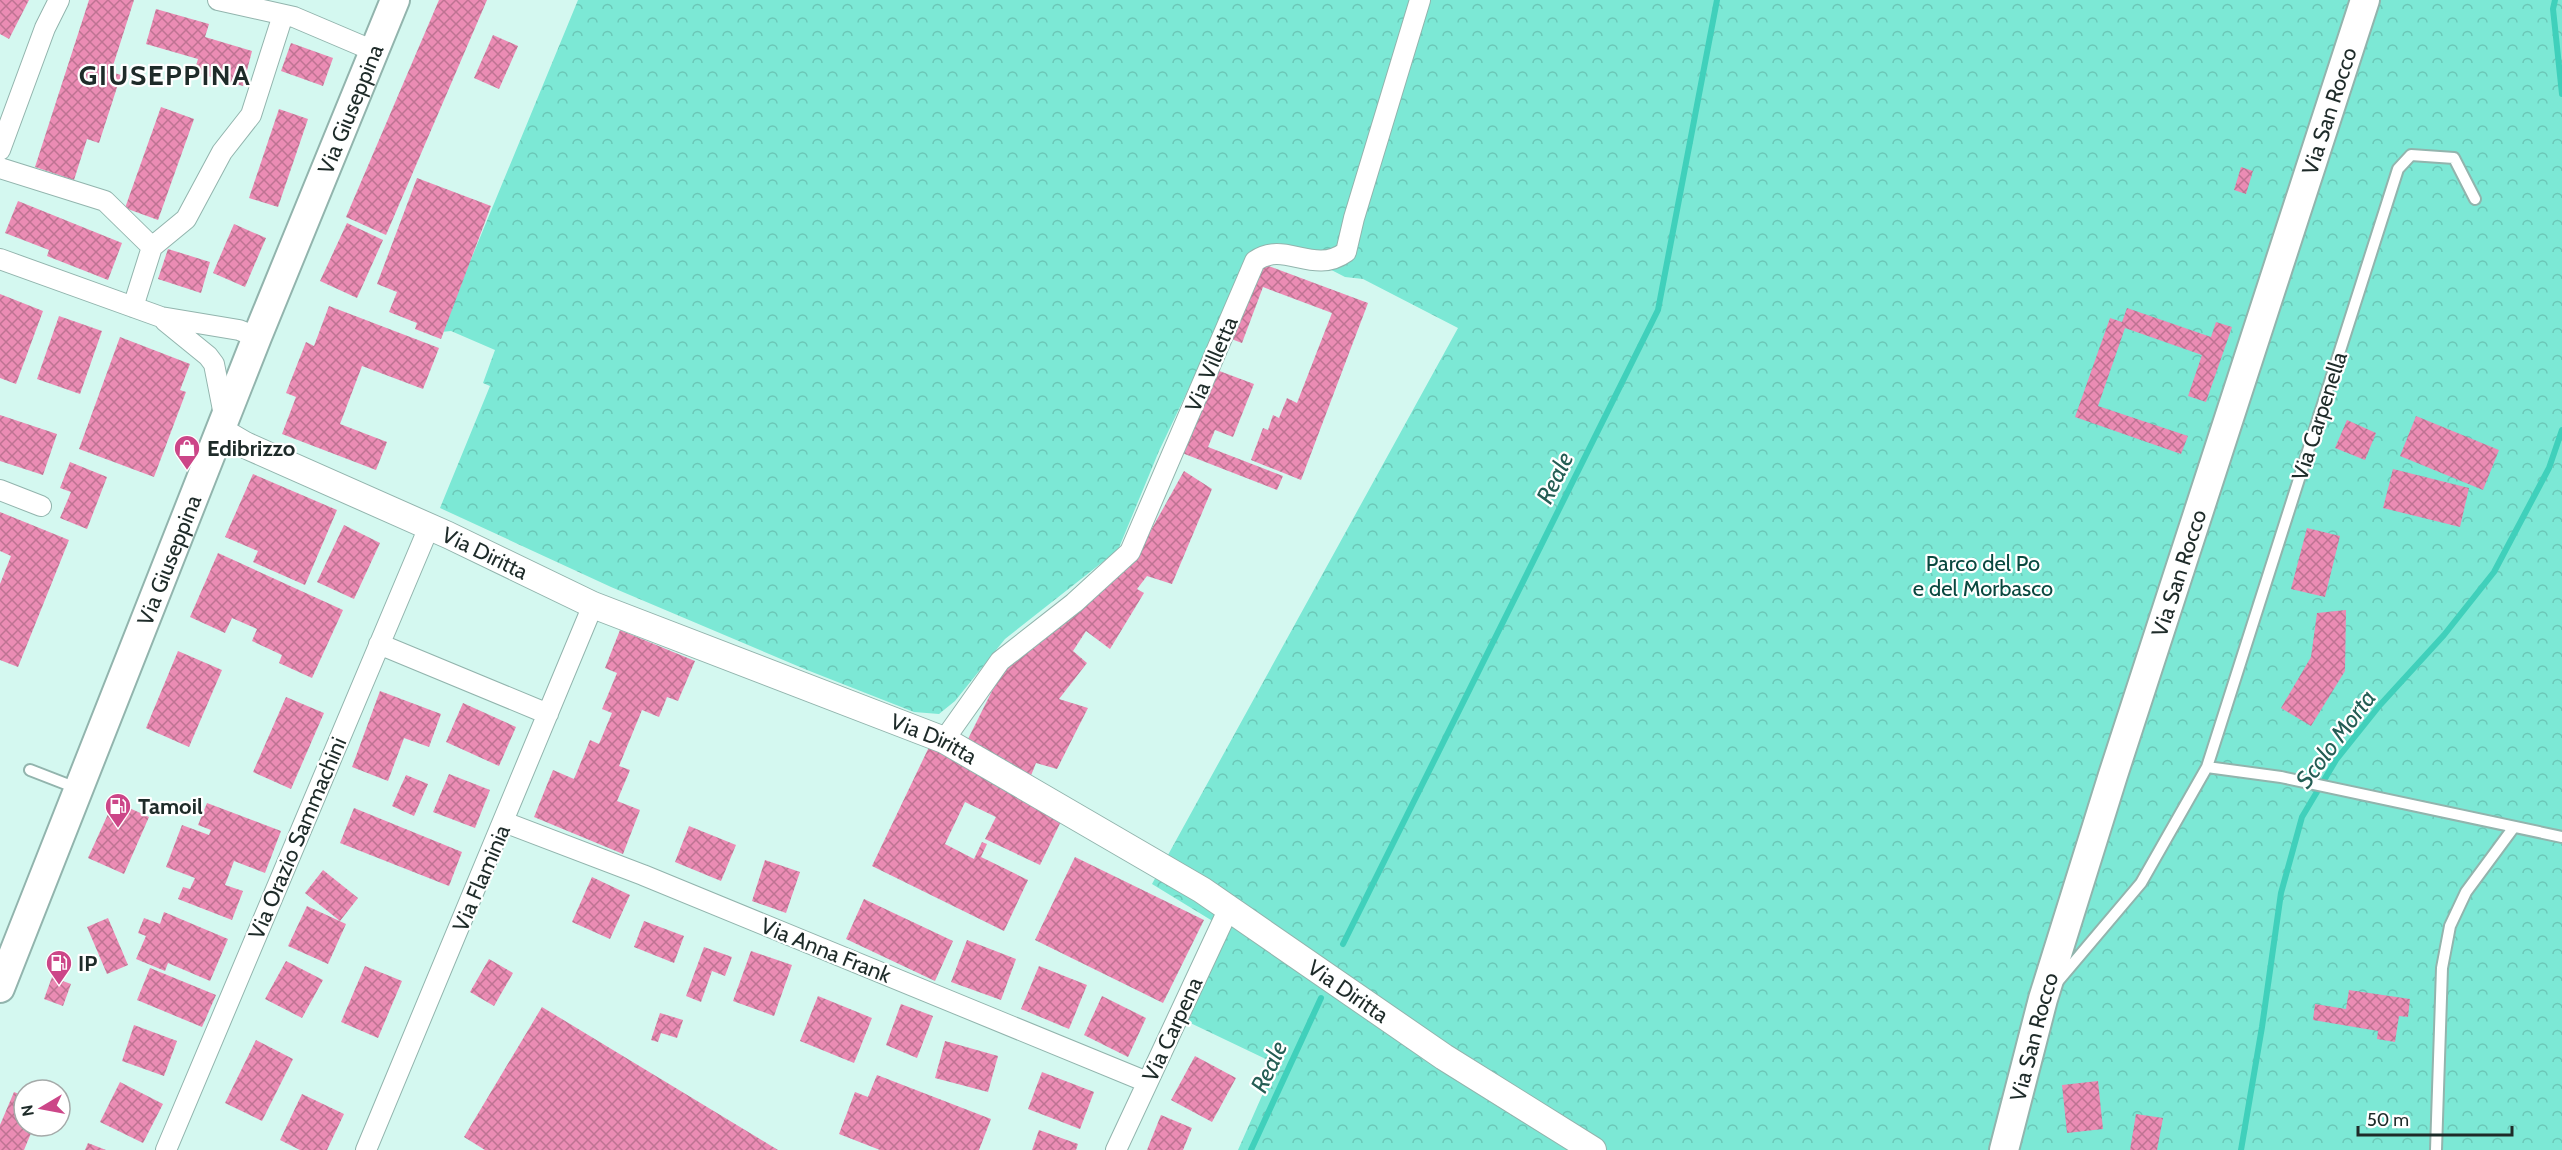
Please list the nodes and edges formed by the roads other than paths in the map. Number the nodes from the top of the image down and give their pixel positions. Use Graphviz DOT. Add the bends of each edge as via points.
graph roads {
  1 [pos="59,0"];
  2 [pos="218,0"];
  3 [pos="395,0"];
  4 [pos="1420,0"];
  5 [pos="2365,0"];
  6 [pos="283,15"];
  7 [pos="374,51"];
  8 [pos="0,150"];
  9 [pos="0,168"];
  10 [pos="2475,199"];
  11 [pos="152,247"];
  12 [pos="0,259"];
  13 [pos="133,307"];
  14 [pos="161,317"];
  15 [pos="257,337"];
  16 [pos="223,425"];
  17 [pos="0,490"];
  18 [pos="41,506"];
  19 [pos="429,527"];
  20 [pos="593,605"];
  21 [pos="379,644"];
  22 [pos="548,714"];
  23 [pos="944,740"];
  24 [pos="2207,767"];
  25 [pos="30,770"];
  26 [pos="79,789"];
  27 [pos="504,822"];
  28 [pos="2514,827"];
  29 [pos="2562,837"];
  30 [pos="1229,908"];
  31 [pos="0,988"];
  32 [pos="2043,999"];
  33 [pos="1147,1082"];
  34 [pos="166,1150"];
  35 [pos="366,1150"];
  36 [pos="1116,1150"];
  37 [pos="1593,1150"];
  38 [pos="2004,1150"];
  39 [pos="2436,1150"];
  1 -- 8 [label="street"];
  2 -- 6 [label="street"];
  3 -- 7 [label="main road, Via Giuseppina"];
  4 -- 23 [label="street, Via Villetta" via="1346,252 1322,262 1272,254 1255,261 1130,552 1074,603 1000,661"];
  5 -- 32 [label="main road, Via San Rocco"];
  6 -- 7 [label="street"];
  6 -- 11 [label="street" via="251,116 222,152 186,219"];
  7 -- 15 [label="main road, Via Giuseppina"];
  9 -- 11 [label="street" via="105,201"];
  10 -- 24 [label="lane, Via Carpenella" via="2454,158 2411,155 2398,169"];
  11 -- 13 [label="street"];
  12 -- 13 [label="street"];
  13 -- 14 [label="street"];
  14 -- 15 [label="street" via="239,330"];
  14 -- 16 [label="street" via="214,364"];
  15 -- 16 [label="main road, Via Giuseppina"];
  16 -- 19 [label="street, Via Diritta" via="246,445"];
  16 -- 26 [label="main road, Via Giuseppina"];
  17 -- 18 [label="street"];
  19 -- 20 [label="street, Via Diritta"];
  19 -- 21 [label="street, Via Orazio Sammachini"];
  20 -- 22 [label="street, Via Flaminia"];
  20 -- 23 [label="street, Via Diritta"];
  21 -- 22 [label="street"];
  21 -- 34 [label="street, Via Orazio Sammachini"];
  22 -- 27 [label="street, Via Flaminia"];
  23 -- 30 [label="street, Via Diritta"];
  24 -- 28 [label="lane" via="2281,777"];
  24 -- 32 [label="lane, Via Carpenella" via="2141,883"];
  25 -- 26 [label="lane"];
  26 -- 31 [label="main road, Via Giuseppina"];
  27 -- 33 [label="street, Via Anna Frank"];
  27 -- 35 [label="street, Via Flaminia"];
  28 -- 29 [label="lane"];
  28 -- 39 [label="lane" via="2466,892 2450,926 2442,968"];
  30 -- 33 [label="street, Via Carpena"];
  30 -- 37 [label="street, Via Diritta" via="1444,1057"];
  32 -- 38 [label="main road, Via San Rocco"];
  33 -- 36 [label="street, Via Carpena"];
}
